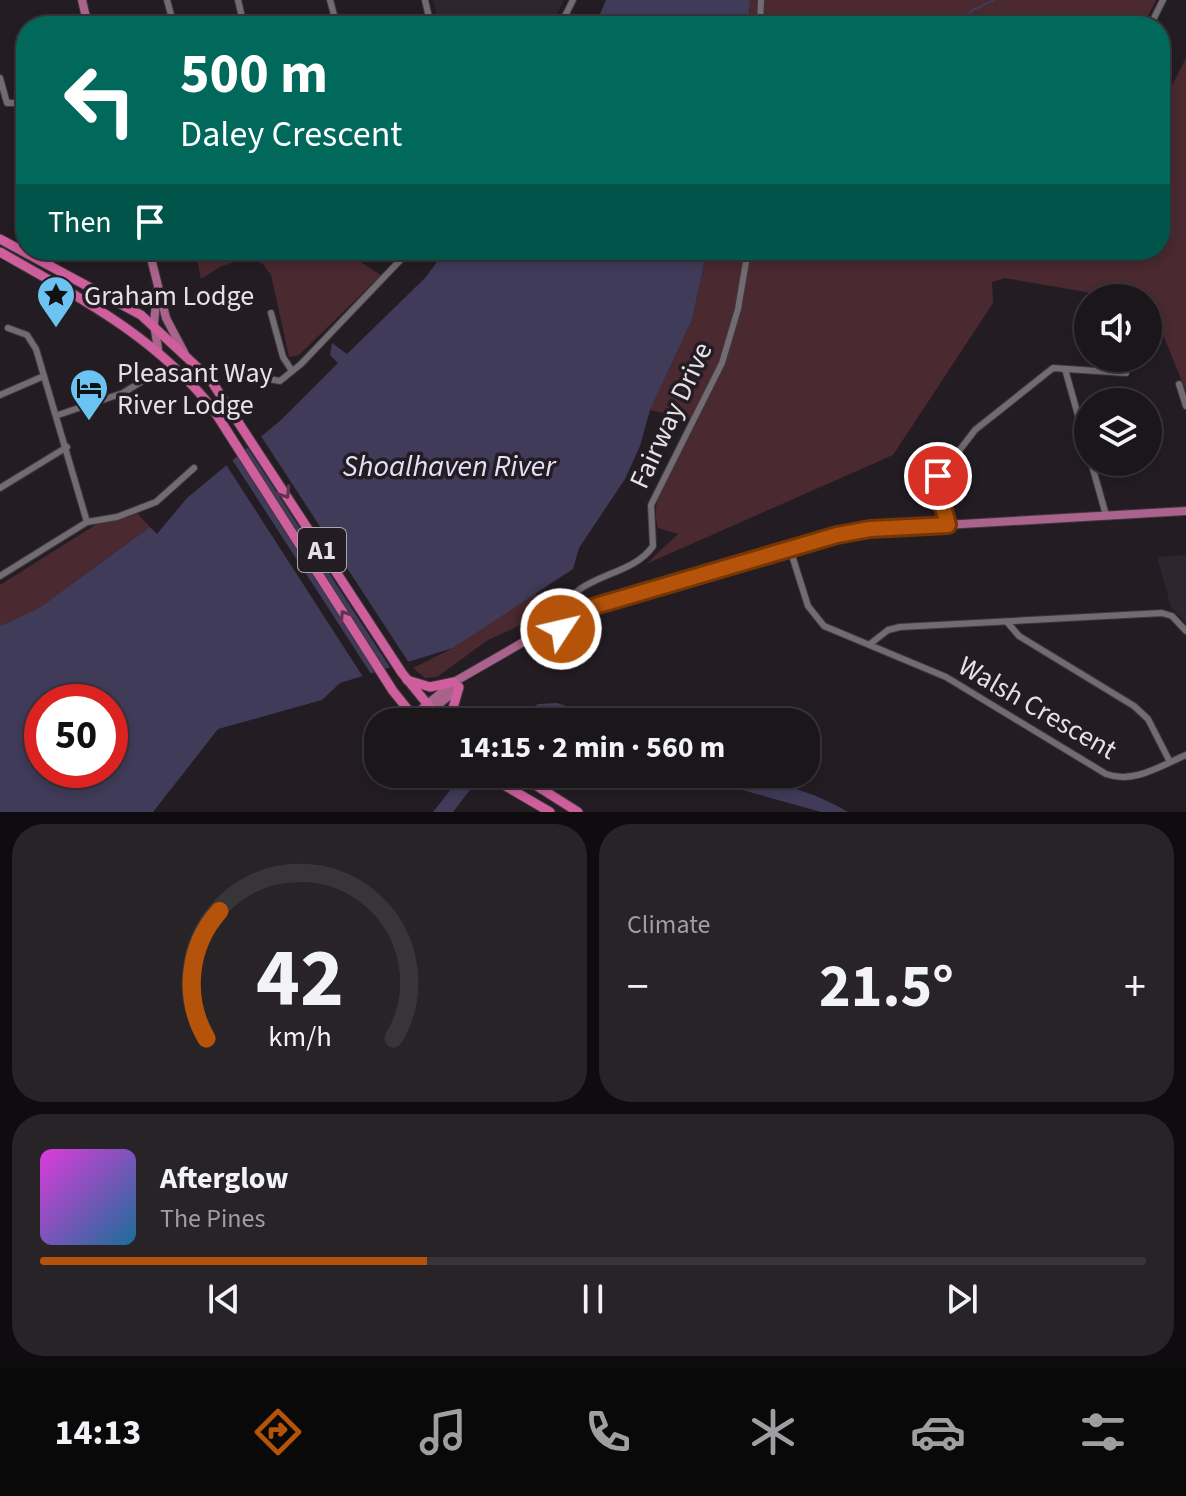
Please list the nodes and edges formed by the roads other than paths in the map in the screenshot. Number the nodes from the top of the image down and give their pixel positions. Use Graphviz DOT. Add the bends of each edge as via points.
graph roads {
  1 [pos="0,78"];
  2 [pos="16,103"];
  3 [pos="0,252"];
  4 [pos="38,260"];
  5 [pos="152,260"];
  6 [pos="396,260"];
  7 [pos="746,260"];
  8 [pos="158,284"];
  9 [pos="271,313"];
  10 [pos="154,324"];
  11 [pos="8,328"];
  12 [pos="158,349"];
  13 [pos="185,355"];
  14 [pos="1065,369"];
  15 [pos="292,371"];
  16 [pos="1126,373"];
  17 [pos="246,375"];
  18 [pos="44,376"];
  19 [pos="144,380"];
  20 [pos="1179,384"];
  21 [pos="0,395"];
  22 [pos="1074,401"];
  23 [pos="1186,406"];
  24 [pos="58,415"];
  25 [pos="67,447"];
  26 [pos="194,468"];
  27 [pos="1095,476"];
  28 [pos="0,488"];
  29 [pos="1186,511"];
  30 [pos="1106,515"];
  31 [pos="87,522"];
  32 [pos="948,525"];
  33 [pos="790,549"];
  34 [pos="0,576"];
  35 [pos="568,600"];
  36 [pos="601,605"];
  37 [pos="574,614"];
  38 [pos="561,620"];
  39 [pos="1007,621"];
  40 [pos="583,627"];
  41 [pos="1186,631"];
  42 [pos="568,636"];
  43 [pos="532,639"];
  44 [pos="870,644"];
  45 [pos="404,677"];
  46 [pos="457,685"];
  47 [pos="407,708"];
  48 [pos="429,708"];
  49 [pos="452,708"];
  50 [pos="1186,755"];
  51 [pos="1170,762"];
  52 [pos="508,788"];
  53 [pos="540,788"];
  54 [pos="549,812"];
  55 [pos="577,812"];
  1 -- 2 [label="street" via="7,103"];
  3 -- 12 [label="highway, A1" via="85,299"];
  4 -- 10 [label="highway, A1"];
  5 -- 8 [label="main road"];
  6 -- 15 [label="street"];
  7 -- 35 [label="street, Fairway Drive" via="722,363 651,505 653,546"];
  8 -- 10 [label="main road"];
  8 -- 13 [label="main road" via="170,328"];
  9 -- 15 [label="street"];
  10 -- 12 [label="main road"];
  10 -- 13 [label="highway, A1"];
  11 -- 18 [label="street" via="19,329 32,341"];
  47 -- 12 [label="highway, A1, one-way" via="197,389"];
  13 -- 45 [label="highway, A1, one-way" via="210,379 243,427"];
  14 -- 16 [label="street"];
  14 -- 22 [label="street"];
  14 -- 32 [label="street" via="1053,368 975,430 938,476"];
  15 -- 17 [label="street" via="280,381"];
  18 -- 21 [label="street"];
  18 -- 24 [label="street"];
  19 -- 24 [label="street" via="123,393"];
  20 -- 23 [label="street"];
  24 -- 25 [label="street"];
  25 -- 28 [label="street"];
  25 -- 31 [label="street"];
  26 -- 31 [label="street" via="151,505"];
  27 -- 30 [label="street"];
  29 -- 30 [label="main road"];
  30 -- 32 [label="main road"];
  31 -- 34 [label="street"];
  32 -- 33 [label="main road" via="859,530"];
  33 -- 36 [label="main road"];
  33 -- 44 [label="street, Walsh Crescent" via="817,620"];
  35 -- 37 [label="street"];
  35 -- 38 [label="street"];
  36 -- 37 [label="main road"];
  36 -- 40 [label="main road"];
  37 -- 38 [label="main road"];
  37 -- 40 [label="main road"];
  38 -- 42 [label="main road"];
  38 -- 43 [label="main road"];
  39 -- 41 [label="street, Walsh Crescent" via="1162,613"];
  39 -- 44 [label="street, Walsh Crescent" via="900,627"];
  39 -- 51 [label="street" via="1019,636 1134,706 1148,719"];
  40 -- 42 [label="main road"];
  42 -- 43 [label="main road"];
  43 -- 46 [label="main road"];
  44 -- 51 [label="street, Walsh Crescent" via="946,677 1106,774 1124,779"];
  45 -- 46 [label="highway" via="430,687"];
  45 -- 48 [label="highway, A1"];
  46 -- 48 [label="main road"];
  46 -- 49 [label="highway"];
  50 -- 51 [label="street, Walsh Crescent"];
  52 -- 54 [label="highway"];
  53 -- 55 [label="highway"];
}
